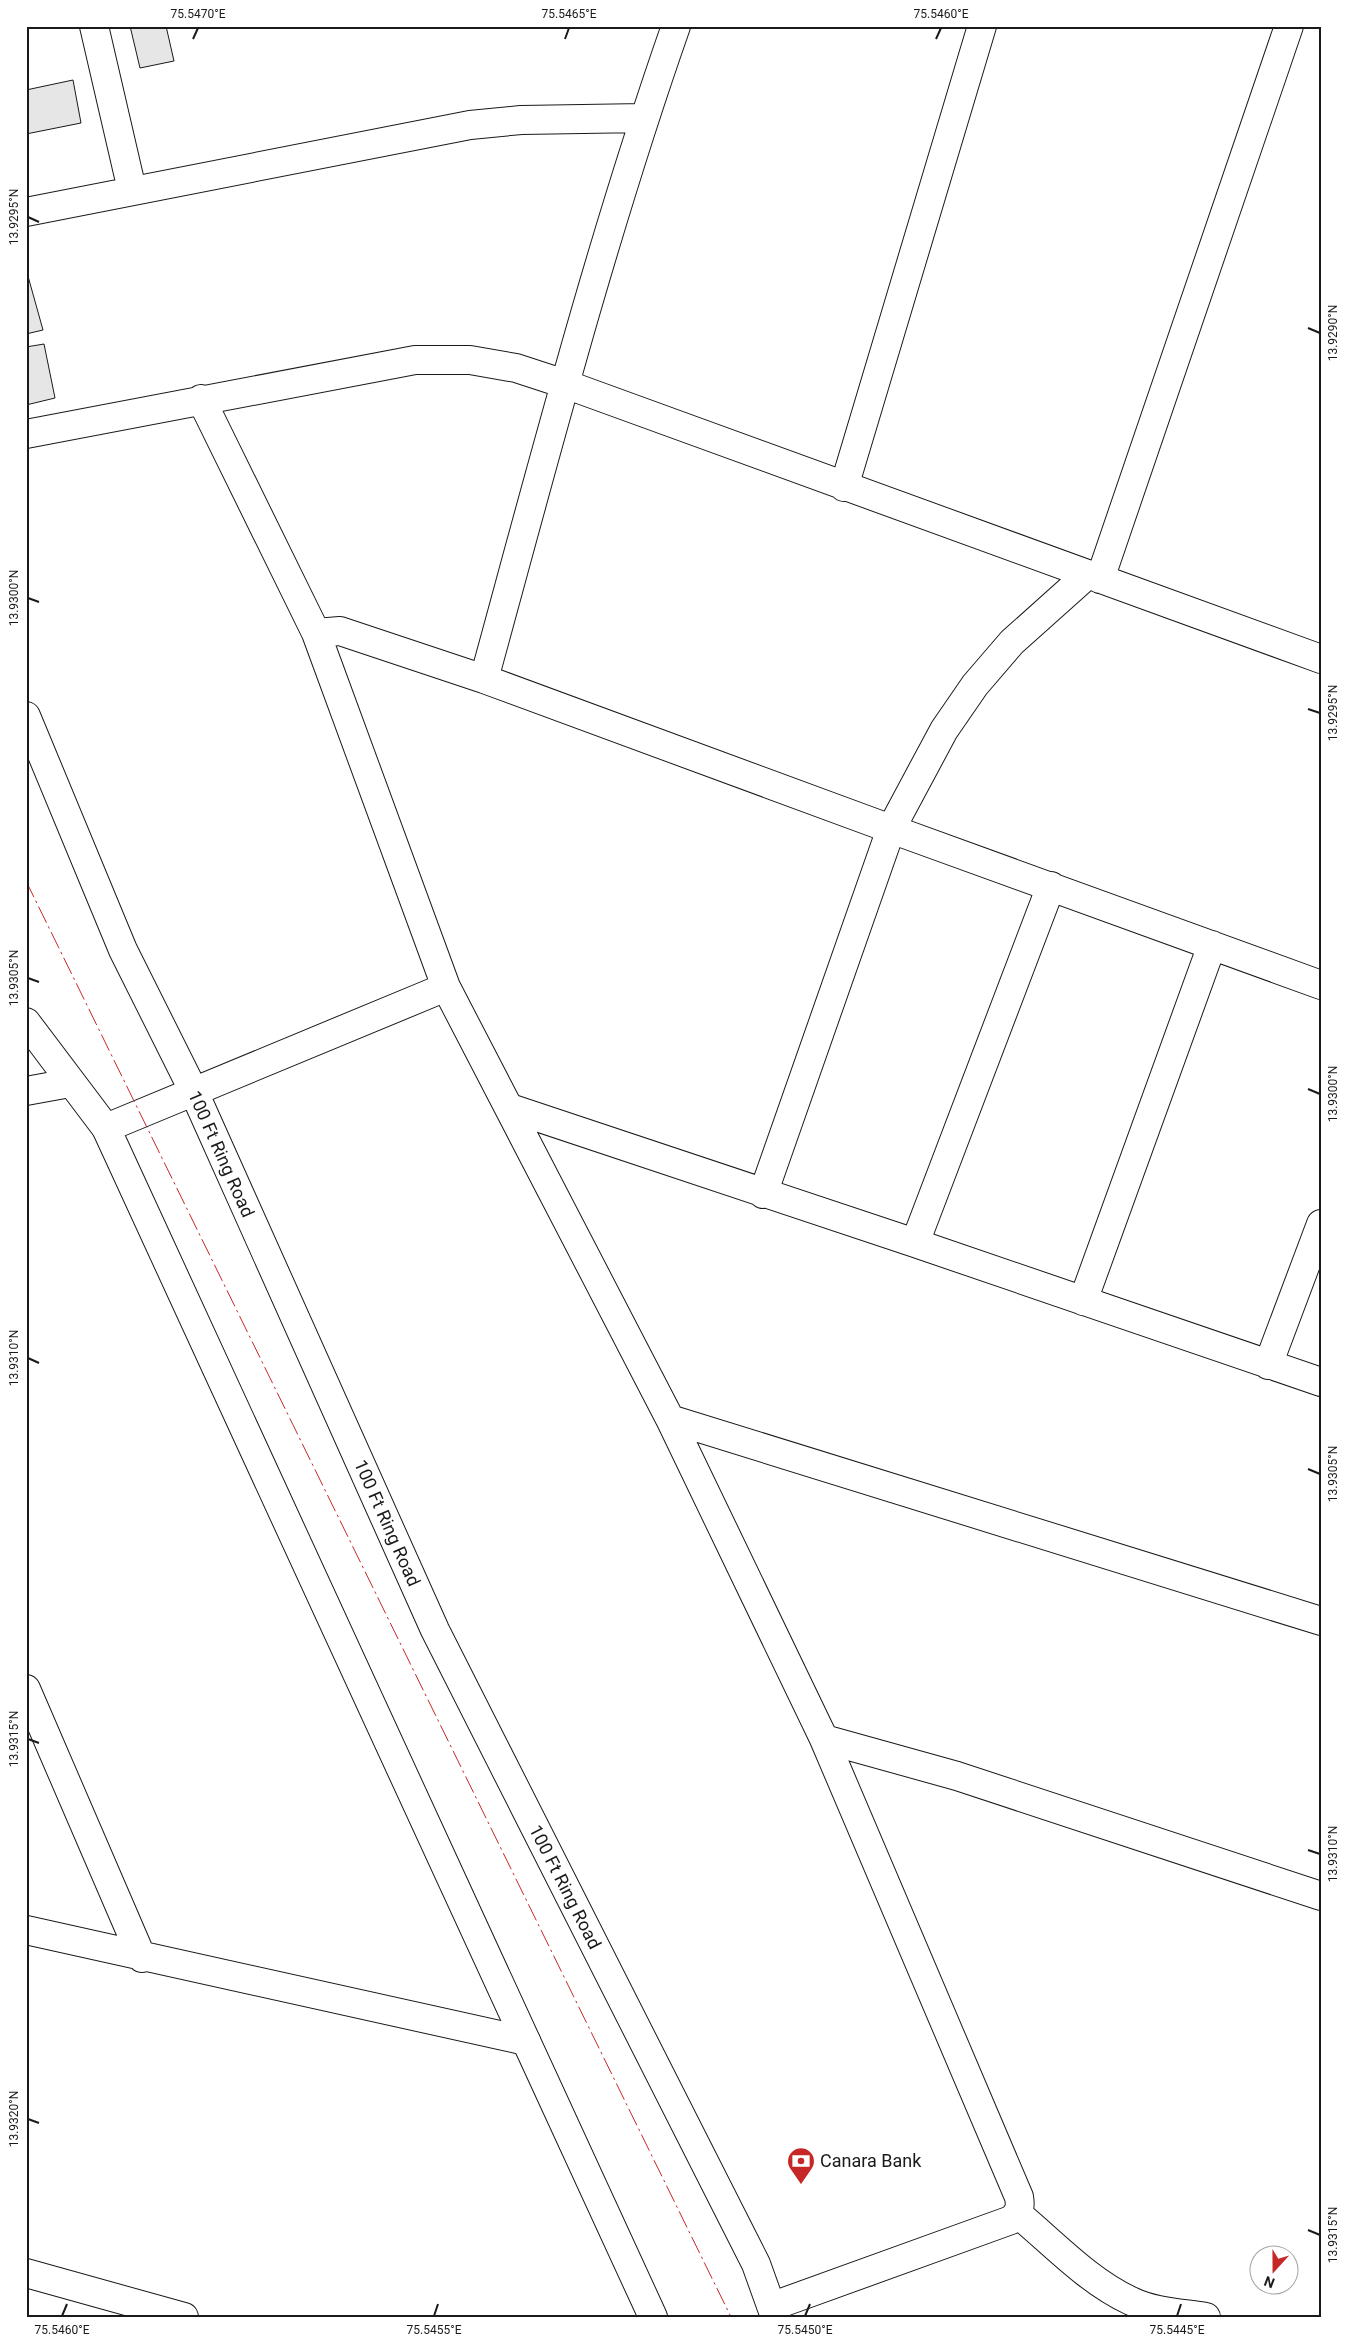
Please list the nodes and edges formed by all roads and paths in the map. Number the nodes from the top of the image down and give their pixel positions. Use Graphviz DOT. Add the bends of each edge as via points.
graph roads {
  1 [pos="94,26"];
  2 [pos="676,26"];
  3 [pos="982,26"];
  4 [pos="1289,26"];
  5 [pos="644,118"];
  6 [pos="132,190"];
  7 [pos="26,212"];
  8 [pos="566,384"];
  9 [pos="200,399"];
  10 [pos="26,434"];
  11 [pos="844,487"];
  12 [pos="1094,577"];
  13 [pos="316,633"];
  14 [pos="1321,659"];
  15 [pos="484,679"];
  16 [pos="26,716"];
  17 [pos="891,829"];
  18 [pos="1052,886"];
  19 [pos="1212,945"];
  20 [pos="1321,985"];
  21 [pos="446,987"];
  22 [pos="26,1022"];
  23 [pos="70,1083"];
  24 [pos="26,1092"];
  25 [pos="194,1092"];
  26 [pos="510,1108"];
  27 [pos="106,1128"];
  28 [pos="764,1194"];
  29 [pos="1321,1224"];
  30 [pos="915,1243"];
  31 [pos="1083,1301"];
  32 [pos="1268,1364"];
  33 [pos="1321,1382"];
  34 [pos="670,1419"];
  35 [pos="1321,1621"];
  36 [pos="26,1689"];
  37 [pos="824,1738"];
  38 [pos="1321,1896"];
  39 [pos="26,1930"];
  40 [pos="142,1958"];
  41 [pos="526,2041"];
  42 [pos="1018,2214"];
  43 [pos="26,2273"];
  44 [pos="774,2311"];
  45 [pos="652,2315"];
  46 [pos="184,2317"];
  47 [pos="1206,2317"];
  1 -- 6 [label="street"];
  2 -- 5 [label="street"];
  3 -- 11 [label="street"];
  4 -- 12 [label="street"];
  5 -- 6 [label="street" via="521,120 470,126"];
  5 -- 8 [label="street"];
  6 -- 7 [label="street"];
  8 -- 9 [label="street" via="516,368 470,360 416,360"];
  8 -- 11 [label="street"];
  8 -- 15 [label="street"];
  9 -- 10 [label="street"];
  9 -- 13 [label="street"];
  11 -- 12 [label="street"];
  12 -- 14 [label="street"];
  12 -- 17 [label="street" via="1012,642 975,685 944,730"];
  13 -- 15 [label="street" via="340,631"];
  13 -- 21 [label="street"];
  15 -- 17 [label="street"];
  16 -- 25 [label="street, 100 Ft Ring Road" via="123,950"];
  17 -- 18 [label="street"];
  17 -- 28 [label="street"];
  18 -- 19 [label="street"];
  18 -- 30 [label="street"];
  19 -- 20 [label="street"];
  19 -- 31 [label="street"];
  21 -- 25 [label="street"];
  21 -- 26 [label="street"];
  22 -- 23 [label="street"];
  23 -- 24 [label="street"];
  23 -- 27 [label="street"];
  25 -- 27 [label="street"];
  25 -- 44 [label="street, 100 Ft Ring Road" via="435,1630 756,2264"];
  26 -- 28 [label="street"];
  26 -- 34 [label="street"];
  27 -- 41 [label="street"];
  28 -- 30 [label="street"];
  29 -- 32 [label="street"];
  30 -- 31 [label="street"];
  31 -- 32 [label="street"];
  32 -- 33 [label="street"];
  34 -- 35 [label="street"];
  34 -- 37 [label="street"];
  36 -- 40 [label="street"];
  37 -- 38 [label="street" via="957,1776"];
  37 -- 42 [label="street" via="1019,2197"];
  39 -- 40 [label="street"];
  40 -- 41 [label="street"];
  41 -- 45 [label="street"];
  42 -- 44 [label="street" via="1010,2220"];
  42 -- 47 [label="street" via="1102,2286 1132,2302"];
  43 -- 46 [label="street"];
}
